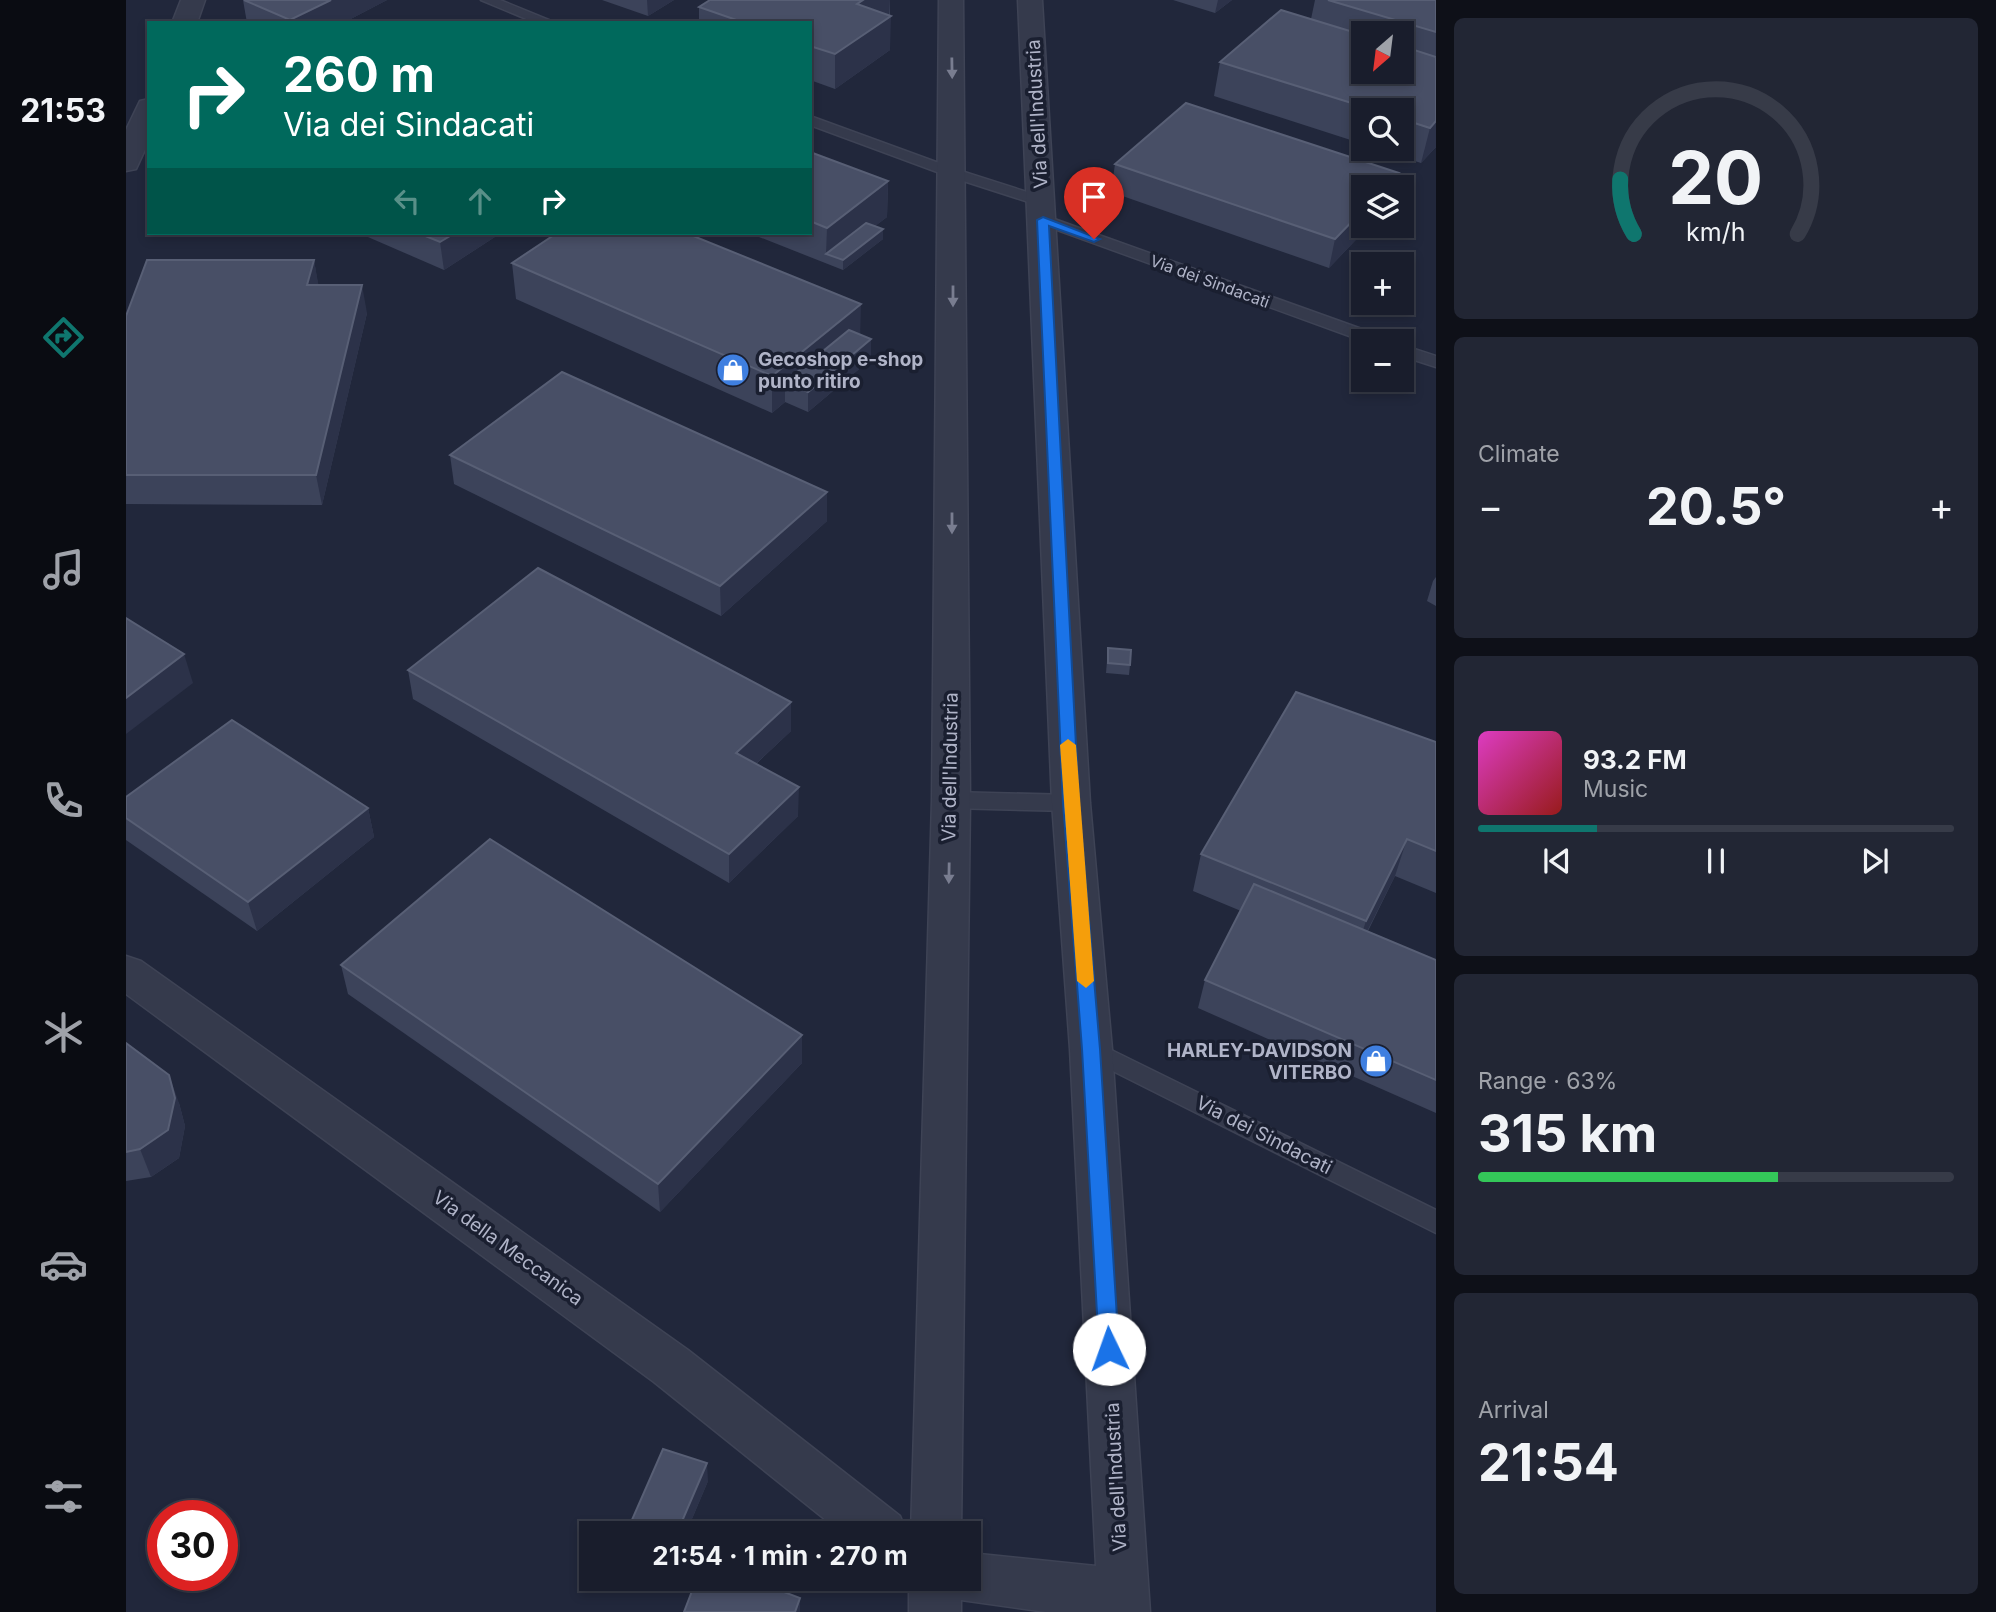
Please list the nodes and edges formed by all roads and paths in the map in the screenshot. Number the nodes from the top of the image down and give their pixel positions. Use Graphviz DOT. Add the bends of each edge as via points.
graph roads {
  1 [pos="193,0"];
  2 [pos="488,0"];
  3 [pos="951,0"];
  4 [pos="1030,0"];
  5 [pos="185,21"];
  6 [pos="544,21"];
  7 [pos="147,112"];
  8 [pos="812,121"];
  9 [pos="126,163"];
  10 [pos="953,173"];
  11 [pos="1042,211"];
  12 [pos="1351,331"];
  13 [pos="1414,354"];
  14 [pos="1436,362"];
  15 [pos="951,800"];
  16 [pos="1071,803"];
  17 [pos="126,972"];
  18 [pos="1091,1049"];
  19 [pos="1436,1222"];
  20 [pos="868,1521"];
  21 [pos="936,1521"];
  22 [pos="981,1580"];
  23 [pos="935,1591"];
  24 [pos="1124,1603"];
  25 [pos="936,1612"];
  1 -- 5 [label="street"];
  2 -- 6 [label="lane"];
  3 -- 10 [label="street, Via dell'Industria, one-way"];
  4 -- 11 [label="street, Via dell'Industria"];
  7 -- 9 [label="street"];
  8 -- 10 [label="lane"];
  10 -- 11 [label="lane, Via dei Sindacati"];
  10 -- 15 [label="street, Via dell'Industria, one-way"];
  11 -- 12 [label="lane, Via dei Sindacati"];
  11 -- 16 [label="street, Via dell'Industria"];
  13 -- 14 [label="lane"];
  15 -- 16 [label="lane"];
  15 -- 21 [label="street, Via dell'Industria, one-way"];
  16 -- 18 [label="street, Via dell'Industria"];
  17 -- 20 [label="street, Via della Meccanica" via="671,1366"];
  18 -- 19 [label="lane, Via dei Sindacati"];
  18 -- 24 [label="street, Via dell'Industria"];
  22 -- 24 [label="street"];
  23 -- 25 [label="street"];
}
